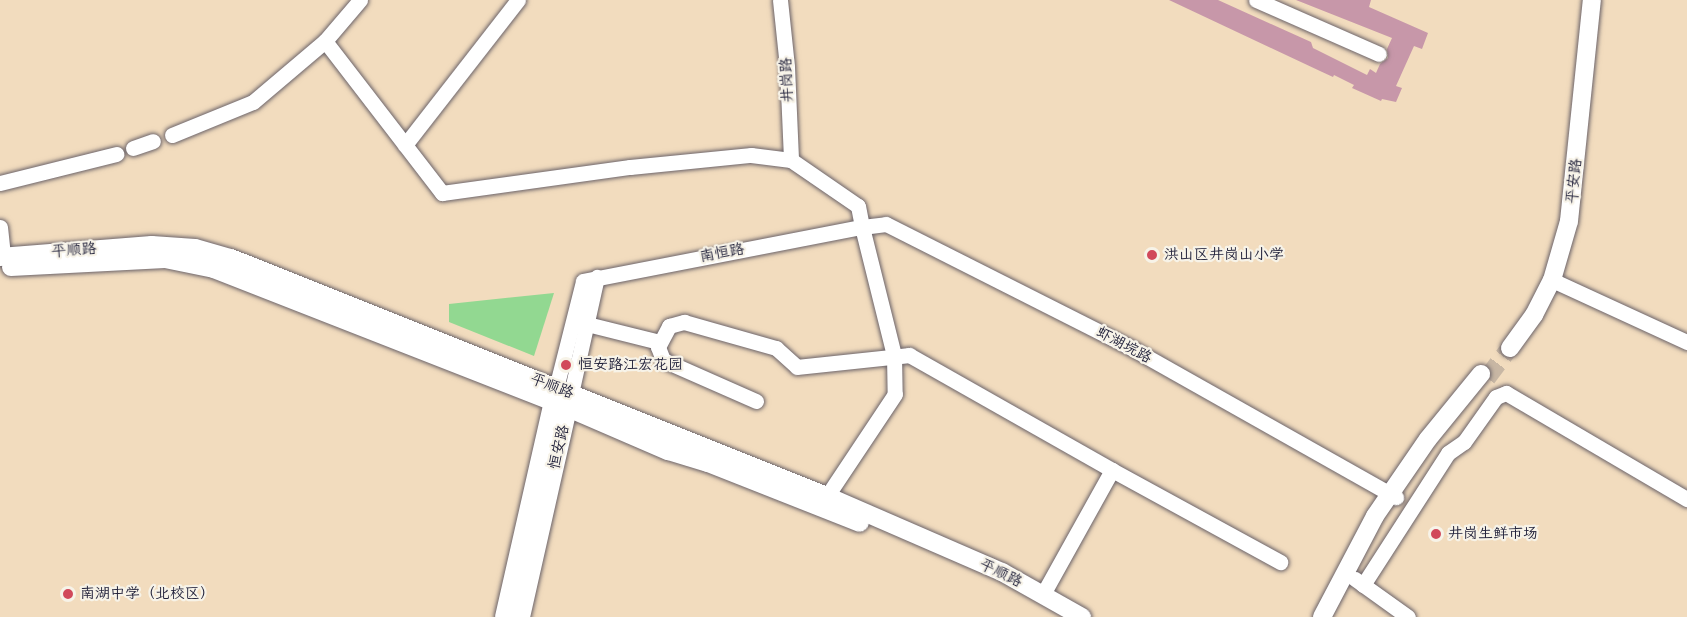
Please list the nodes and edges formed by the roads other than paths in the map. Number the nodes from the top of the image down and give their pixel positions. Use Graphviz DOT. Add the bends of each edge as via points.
graph roads {
  1 [pos="360,0"];
  2 [pos="518,0"];
  3 [pos="780,0"];
  4 [pos="1256,0"];
  5 [pos="1582,0"];
  6 [pos="1592,0"];
  7 [pos="325,42"];
  8 [pos="1379,54"];
  9 [pos="172,135"];
  10 [pos="153,141"];
  11 [pos="405,145"];
  12 [pos="133,148"];
  13 [pos="116,154"];
  14 [pos="791,160"];
  15 [pos="0,183"];
  16 [pos="0,227"];
  17 [pos="862,227"];
  18 [pos="1,260"];
  19 [pos="590,279"];
  20 [pos="1552,280"];
  21 [pos="587,324"];
  22 [pos="659,342"];
  23 [pos="1687,342"];
  24 [pos="894,355"];
  25 [pos="1484,376"];
  26 [pos="562,398"];
  27 [pos="756,401"];
  28 [pos="1112,470"];
  29 [pos="827,496"];
  30 [pos="1393,496"];
  31 [pos="1687,499"];
  32 [pos="1280,562"];
  33 [pos="1357,581"];
  34 [pos="1043,594"];
  35 [pos="504,617"];
  36 [pos="521,617"];
  37 [pos="1061,617"];
  38 [pos="1082,617"];
  39 [pos="1322,617"];
  40 [pos="1335,617"];
  41 [pos="1408,617"];
  1 -- 7 [label="street"];
  2 -- 11 [label="street"];
  3 -- 14 [label="street, 井岗路"];
  4 -- 8 [label="street"];
  5 -- 20 [label="main road, 平安路" via="1560,224 1537,292 1507,346 1534,315"];
  6 -- 20 [label="main road, 平安路" via="1569,221"];
  7 -- 9 [label="street" via="253,102"];
  7 -- 11 [label="street"];
  10 -- 12 [label="street"];
  11 -- 14 [label="street" via="442,193 740,156"];
  13 -- 15 [label="street"];
  14 -- 17 [label="street" via="858,206"];
  16 -- 18 [label="street"];
  17 -- 19 [label="street, 南恒路"];
  17 -- 24 [label="street"];
  17 -- 30 [label="street, 虾湖垸路" via="886,224 1113,339"];
  18 -- 26 [label="main road, 平顺路" via="152,245 195,248 248,264"];
  19 -- 21 [label="street, 恒安路"];
  19 -- 26 [label="street, 恒安路"];
  20 -- 23 [label="street"];
  21 -- 22 [label="street"];
  21 -- 26 [label="street, 恒安路"];
  22 -- 24 [label="street" via="669,326 684,322 776,348 797,367"];
  22 -- 27 [label="street" via="663,360"];
  24 -- 28 [label="street" via="909,355"];
  24 -- 29 [label="street" via="895,394"];
  25 -- 30 [label="main road"];
  26 -- 29 [label="main road, 平顺路"];
  26 -- 35 [label="main road, 恒安路"];
  26 -- 36 [label="main road, 恒安路"];
  26 -- 37 [label="main road, 平顺路" via="668,450 915,544"];
  28 -- 32 [label="street"];
  28 -- 34 [label="street"];
  29 -- 34 [label="main road, 平顺路" via="965,555"];
  30 -- 33 [label="main road"];
  30 -- 39 [label="main road" via="1350,560"];
  31 -- 33 [label="street" via="1506,393 1496,396 1464,442 1448,453"];
  33 -- 40 [label="main road"];
  33 -- 41 [label="street"];
  34 -- 38 [label="main road, 平顺路"];
}
